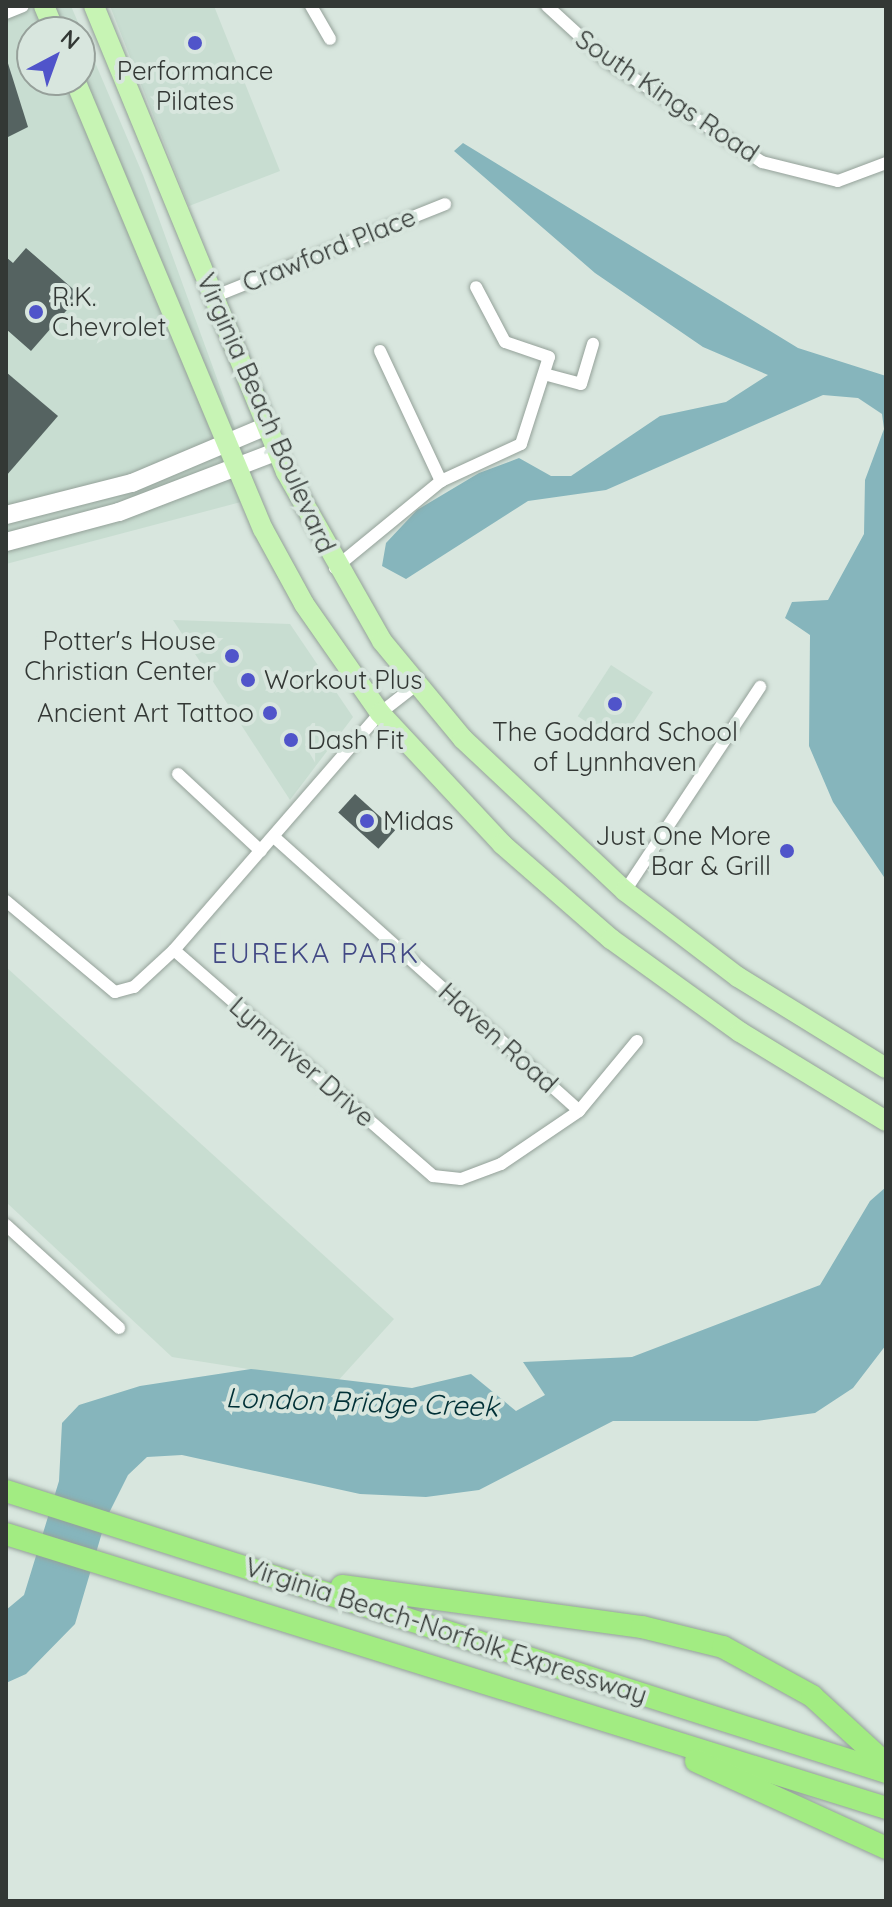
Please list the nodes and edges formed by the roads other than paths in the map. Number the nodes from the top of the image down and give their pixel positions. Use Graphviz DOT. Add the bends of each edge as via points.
graph roads {
  1 [pos="23,6"];
  2 [pos="94,6"];
  3 [pos="311,6"];
  4 [pos="547,6"];
  5 [pos="6,13"];
  6 [pos="330,39"];
  7 [pos="82,96"];
  8 [pos="886,163"];
  9 [pos="445,204"];
  10 [pos="476,287"];
  11 [pos="213,297"];
  12 [pos="593,344"];
  13 [pos="380,351"];
  14 [pos="544,374"];
  15 [pos="267,426"];
  16 [pos="225,444"];
  17 [pos="278,451"];
  18 [pos="235,469"];
  19 [pos="441,481"];
  20 [pos="6,515"];
  21 [pos="6,542"];
  22 [pos="335,568"];
  23 [pos="416,685"];
  24 [pos="760,687"];
  25 [pos="380,713"];
  26 [pos="178,774"];
  27 [pos="274,837"];
  28 [pos="261,851"];
  29 [pos="625,891"];
  30 [pos="6,901"];
  31 [pos="174,950"];
  32 [pos="637,1041"];
  33 [pos="886,1068"];
  34 [pos="579,1111"];
  35 [pos="886,1121"];
  36 [pos="6,1225"];
  37 [pos="119,1328"];
  38 [pos="6,1491"];
  39 [pos="15,1537"];
  40 [pos="247,1568"];
  41 [pos="630,1729"];
  42 [pos="881,1768"];
  43 [pos="886,1808"];
  44 [pos="886,1848"];
  1 -- 5 [label="street"];
  2 -- 11 [label="main road, Virginia Beach Boulevard"];
  3 -- 6 [label="street"];
  4 -- 8 [label="street, South Kings Road" via="607,61 762,162 838,181"];
  7 -- 16 [label="main road, Virginia Beach Boulevard"];
  9 -- 11 [label="street, Crawford Place"];
  10 -- 14 [label="street" via="505,342 549,357"];
  11 -- 15 [label="main road, Virginia Beach Boulevard"];
  12 -- 14 [label="street" via="581,384"];
  13 -- 19 [label="street"];
  14 -- 19 [label="street" via="515,451"];
  15 -- 16 [label="main road"];
  15 -- 17 [label="main road, Virginia Beach Boulevard"];
  16 -- 18 [label="main road, Virginia Beach Boulevard"];
  16 -- 20 [label="main road" via="132,483"];
  17 -- 18 [label="main road"];
  17 -- 22 [label="main road, Virginia Beach Boulevard"];
  18 -- 21 [label="main road" via="119,512"];
  18 -- 25 [label="main road, Virginia Beach Boulevard" via="304,604"];
  19 -- 22 [label="street"];
  22 -- 23 [label="main road, Virginia Beach Boulevard"];
  23 -- 25 [label="street"];
  23 -- 29 [label="main road, Virginia Beach Boulevard" via="513,791"];
  24 -- 29 [label="street"];
  25 -- 27 [label="street"];
  25 -- 35 [label="main road, Virginia Beach Boulevard" via="502,844 611,939 751,1039"];
  26 -- 28 [label="street"];
  27 -- 28 [label="street"];
  27 -- 34 [label="street, Haven Road"];
  28 -- 31 [label="street"];
  29 -- 33 [label="main road, Virginia Beach Boulevard" via="738,977"];
  30 -- 31 [label="street" via="115,992 134,987"];
  31 -- 34 [label="street, Lynnriver Drive" via="433,1176 479,1175"];
  32 -- 34 [label="street, Lynnriver Drive"];
  36 -- 37 [label="street"];
  38 -- 40 [label="highway, Virginia Beach-Norfolk Expressway"];
  39 -- 41 [label="highway, Virginia Beach-Norfolk Expressway"];
  40 -- 42 [label="highway, Virginia Beach-Norfolk Expressway"];
  40 -- 42 [label="highway" via="427,1602 642,1627 723,1647 812,1696"];
  41 -- 43 [label="highway, Virginia Beach-Norfolk Expressway"];
  41 -- 44 [label="highway"];
}
